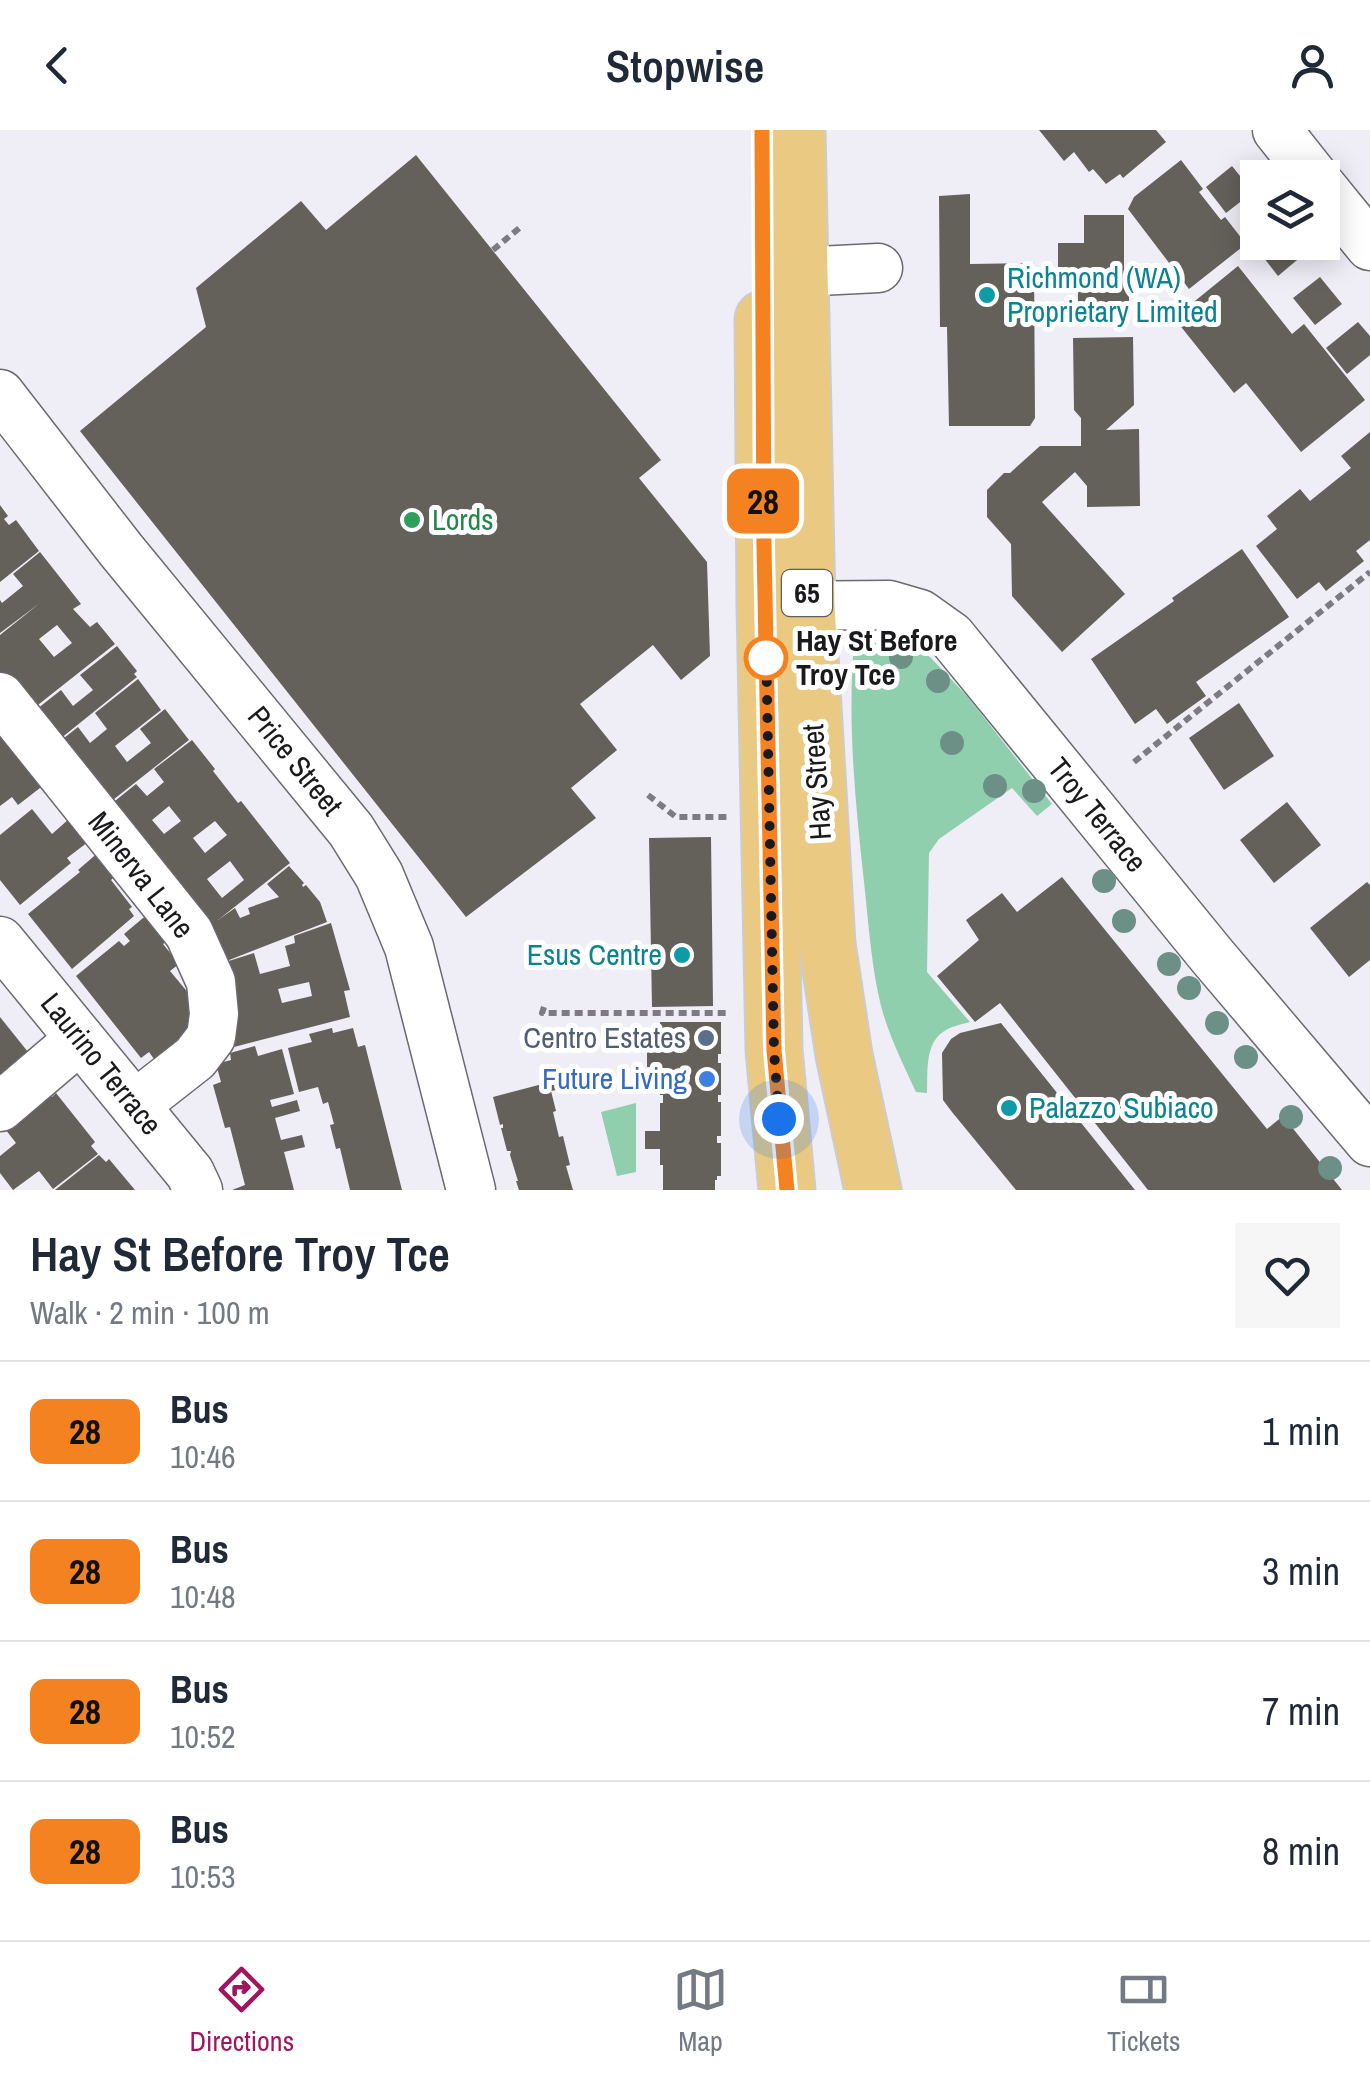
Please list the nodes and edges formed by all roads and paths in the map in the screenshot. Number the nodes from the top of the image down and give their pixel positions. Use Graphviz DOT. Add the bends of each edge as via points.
graph roads {
  1 [pos="762,130"];
  2 [pos="797,130"];
  3 [pos="1277,130"];
  4 [pos="1301,160"];
  5 [pos="1340,209"];
  6 [pos="523,225"];
  7 [pos="1370,246"];
  8 [pos="493,250"];
  9 [pos="878,268"];
  10 [pos="798,272"];
  11 [pos="0,394"];
  12 [pos="0,440"];
  13 [pos="1370,572"];
  14 [pos="786,606"];
  15 [pos="0,697"];
  16 [pos="1134,762"];
  17 [pos="648,795"];
  18 [pos="723,818"];
  19 [pos="0,942"];
  20 [pos="544,1007"];
  21 [pos="729,1013"];
  22 [pos="80,1039"];
  23 [pos="135,1105"];
  24 [pos="0,1107"];
  25 [pos="1370,1142"];
  26 [pos="198,1190"];
  27 [pos="441,1190"];
  28 [pos="471,1190"];
  29 [pos="787,1190"];
  30 [pos="873,1190"];
  1 -- 14 [label="main road, Hay Street / 65"];
  2 -- 10 [label="main road, Hay Street / 65"];
  3 -- 4 [label="street"];
  5 -- 7 [label="street"];
  6 -- 8 [label="path"];
  9 -- 10 [label="street"];
  10 -- 14 [label="main road, Hay Street / 65"];
  11 -- 28 [label="street, Price Street" via="351,830 379,875 410,947"];
  12 -- 27 [label="street, Price Street" via="328,842 380,953"];
  13 -- 16 [label="path"];
  14 -- 25 [label="street, Troy Terrace" via="889,605 920,614 950,636"];
  14 -- 29 [label="main road, Hay Street / 65" via="774,1050"];
  14 -- 30 [label="main road, Hay Street / 65" via="827,944"];
  15 -- 23 [label="street, Minerva Lane" via="189,933 211,982 211,1037"];
  17 -- 18 [label="path" via="676,818"];
  19 -- 22 [label="street, Laurino Terrace"];
  20 -- 21 [label="path" via="542,1013"];
  22 -- 23 [label="street, Laurino Terrace"];
  22 -- 24 [label="street"];
  23 -- 26 [label="street, Laurino Terrace"];
}
